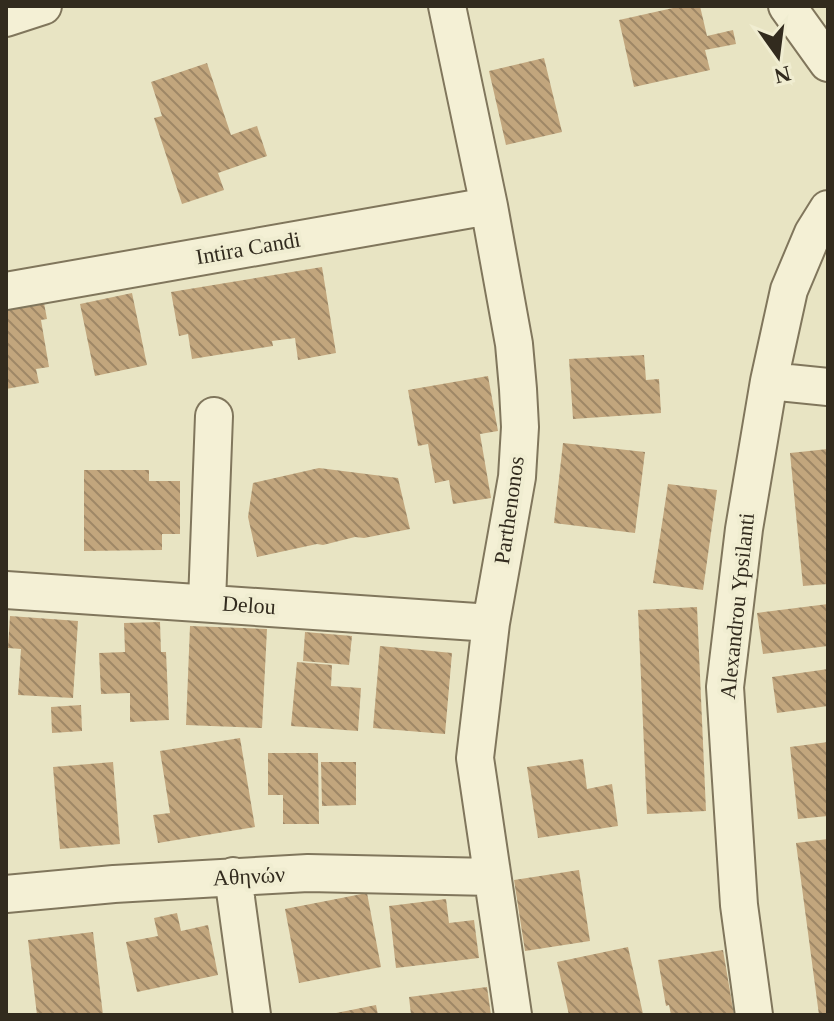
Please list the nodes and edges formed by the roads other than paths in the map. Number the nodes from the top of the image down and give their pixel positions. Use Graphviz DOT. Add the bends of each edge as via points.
graph roads {
  1 [pos="43,6"];
  2 [pos="447,6"];
  3 [pos="787,6"];
  4 [pos="6,18"];
  5 [pos="828,63"];
  6 [pos="489,206"];
  7 [pos="828,209"];
  8 [pos="6,291"];
  9 [pos="769,381"];
  10 [pos="828,387"];
  11 [pos="214,416"];
  12 [pos="6,590"];
  13 [pos="207,602"];
  14 [pos="491,623"];
  15 [pos="233,876"];
  16 [pos="492,877"];
  17 [pos="6,894"];
  18 [pos="252,1015"];
  19 [pos="513,1015"];
  20 [pos="754,1015"];
  1 -- 4 [label="street"];
  2 -- 6 [label="street, Parthenonos"];
  3 -- 5 [label="street"];
  6 -- 8 [label="street, Intira Candi"];
  6 -- 14 [label="street, Parthenonos" via="514,344 520,427 517,477"];
  7 -- 9 [label="street, Alexandrou Ypsilanti" via="789,290"];
  9 -- 10 [label="street"];
  9 -- 20 [label="street, Alexandrou Ypsilanti" via="725,687 739,905"];
  11 -- 13 [label="street"];
  12 -- 13 [label="street, Delou"];
  13 -- 14 [label="street, Delou"];
  14 -- 16 [label="street, Parthenonos" via="475,758"];
  15 -- 16 [label="street, Αθηνών"];
  15 -- 17 [label="street, Αθηνών"];
  15 -- 18 [label="street"];
  16 -- 19 [label="street, Parthenonos"];
}
